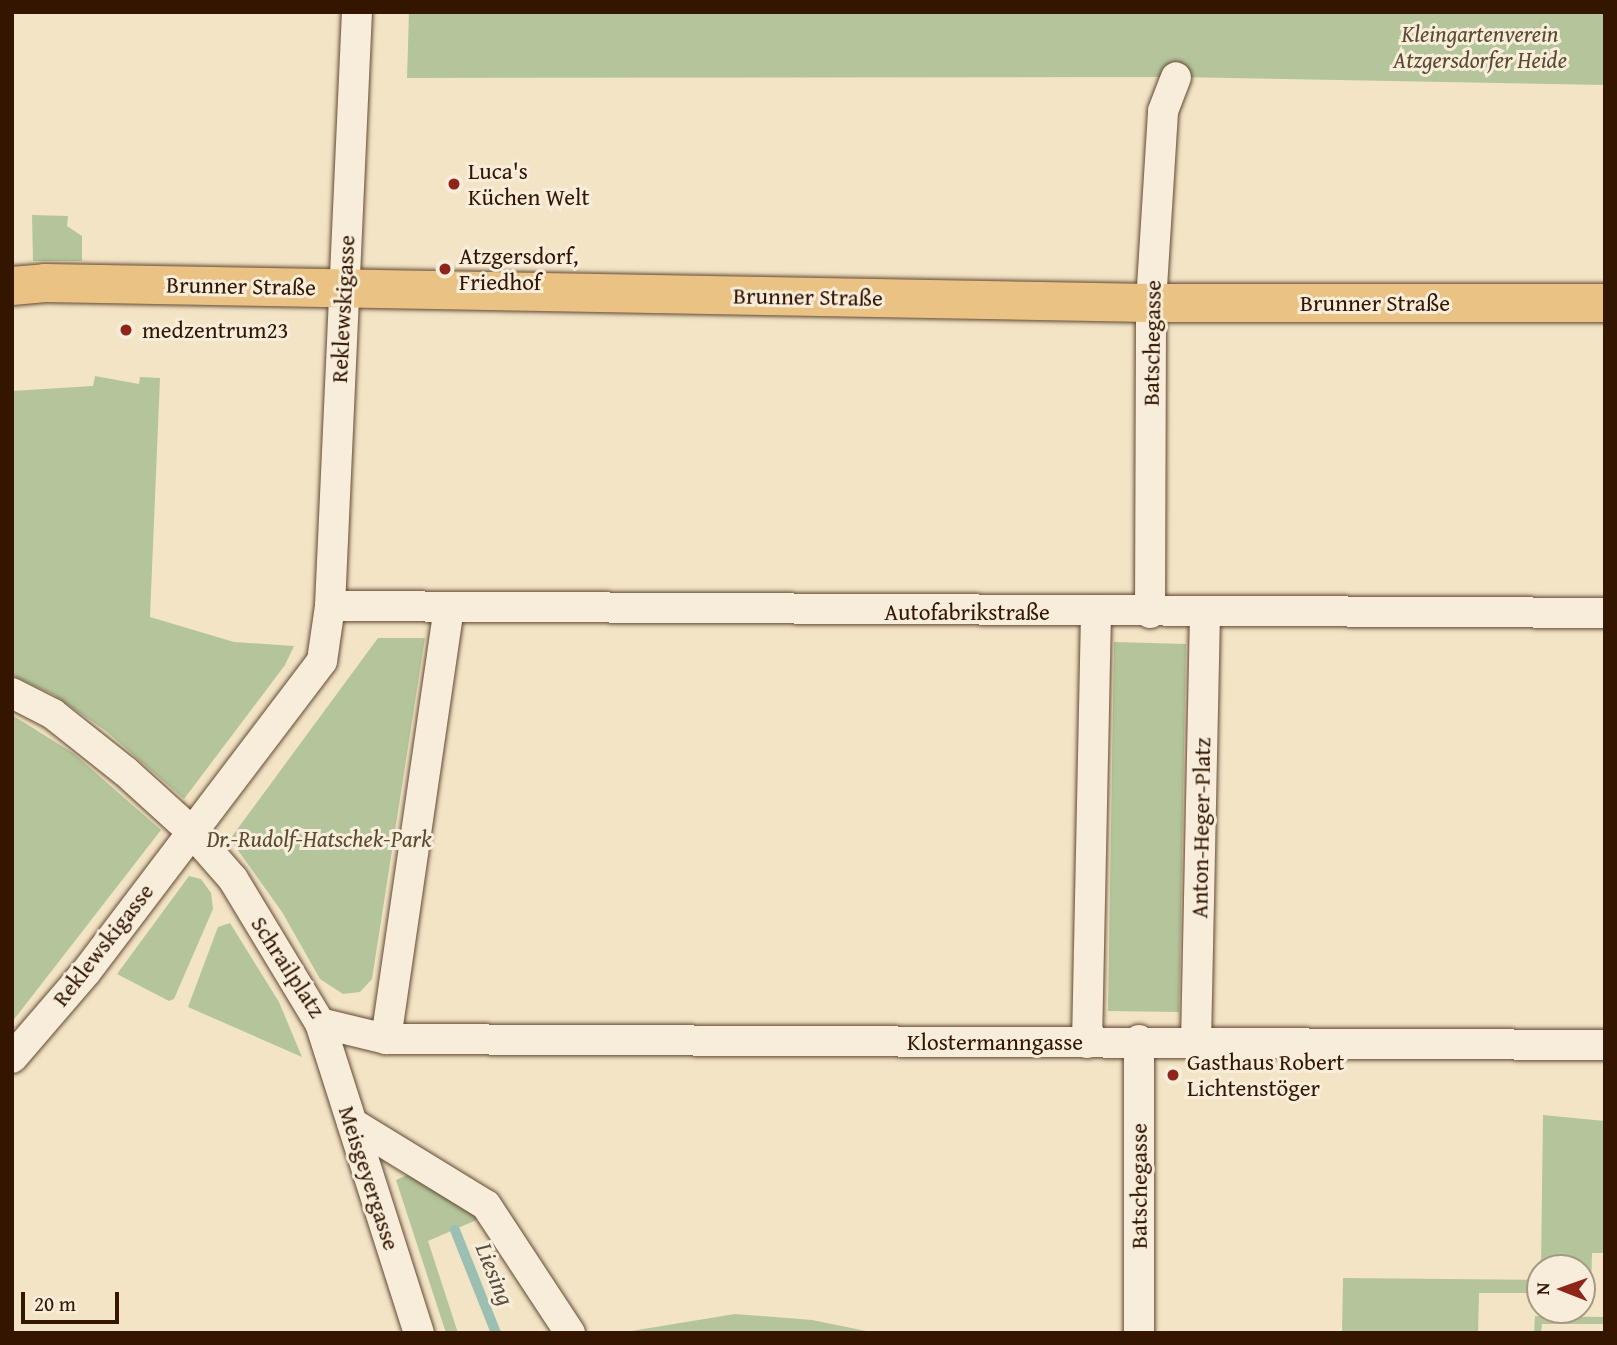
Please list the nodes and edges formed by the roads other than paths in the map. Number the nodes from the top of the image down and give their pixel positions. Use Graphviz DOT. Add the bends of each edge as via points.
graph roads {
  1 [pos="357,12"];
  2 [pos="1176,77"];
  3 [pos="12,286"];
  4 [pos="344,289"];
  5 [pos="1151,303"];
  6 [pos="1605,303"];
  7 [pos="330,606"];
  8 [pos="449,608"];
  9 [pos="1150,612"];
  10 [pos="1096,613"];
  11 [pos="1205,613"];
  12 [pos="1605,613"];
  13 [pos="12,693"];
  14 [pos="190,830"];
  15 [pos="320,1023"];
  16 [pos="386,1039"];
  17 [pos="1139,1040"];
  18 [pos="1087,1043"];
  19 [pos="1196,1043"];
  20 [pos="1605,1045"];
  21 [pos="12,1058"];
  22 [pos="352,1123"];
  23 [pos="419,1333"];
  24 [pos="570,1333"];
  25 [pos="1139,1333"];
  1 -- 4 [label="street, Reklewskigasse"];
  2 -- 5 [label="street, Batschegasse" via="1163,111"];
  3 -- 4 [label="main road, Brunner Straße"];
  4 -- 5 [label="main road, Brunner Straße"];
  4 -- 7 [label="street, Reklewskigasse"];
  5 -- 6 [label="main road, Brunner Straße"];
  5 -- 9 [label="street, Batschegasse"];
  7 -- 8 [label="street, Autofabrikstraße"];
  7 -- 14 [label="street" via="322,661"];
  8 -- 10 [label="street, Autofabrikstraße"];
  8 -- 16 [label="street"];
  9 -- 10 [label="street, Autofabrikstraße"];
  9 -- 11 [label="street, Autofabrikstraße"];
  10 -- 18 [label="street"];
  11 -- 12 [label="street, Autofabrikstraße"];
  11 -- 19 [label="street, Anton-Heger-Platz"];
  13 -- 14 [label="street" via="53,714"];
  14 -- 15 [label="street, Schrailplatz" via="233,879"];
  14 -- 21 [label="street, Reklewskigasse" via="86,972"];
  15 -- 16 [label="street, Schrailplatz"];
  15 -- 22 [label="street, Meisgeyergasse"];
  16 -- 18 [label="street, Klostermanngasse"];
  17 -- 18 [label="street, Klostermanngasse"];
  17 -- 19 [label="street, Klostermanngasse"];
  17 -- 25 [label="street, Batschegasse"];
  19 -- 20 [label="street, Klostermanngasse"];
  22 -- 23 [label="street, Meisgeyergasse"];
  22 -- 24 [label="street" via="486,1205"];
}
